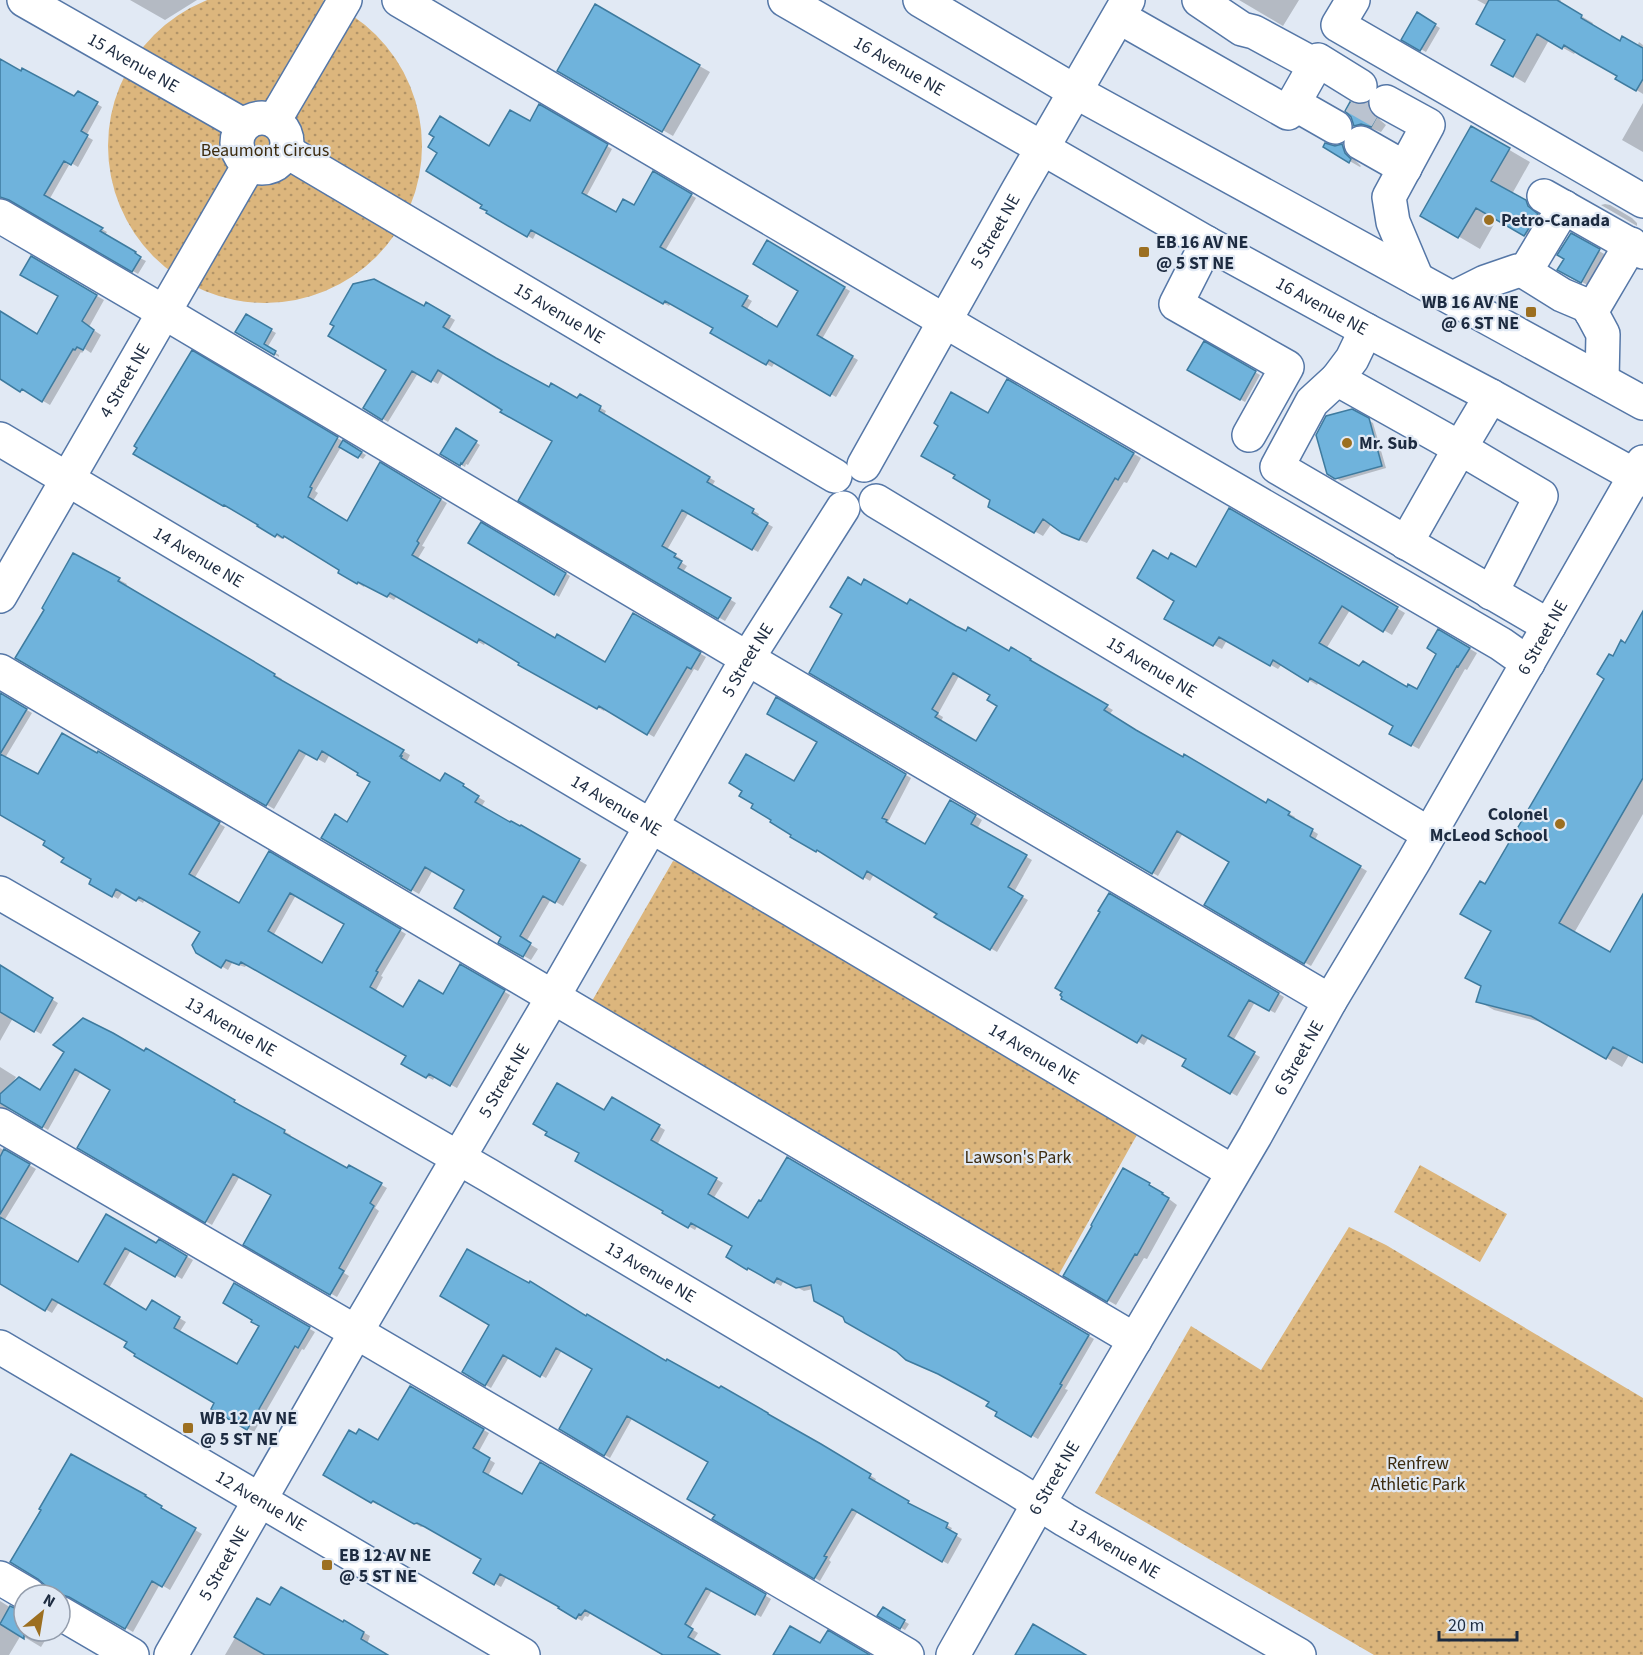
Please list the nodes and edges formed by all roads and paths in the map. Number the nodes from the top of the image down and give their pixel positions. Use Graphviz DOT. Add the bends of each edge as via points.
graph roads {
  1 [pos="24,0"];
  2 [pos="345,0"];
  3 [pos="399,0"];
  4 [pos="785,0"];
  5 [pos="920,0"];
  6 [pos="1199,0"];
  7 [pos="1124,8"];
  8 [pos="1346,13"];
  9 [pos="1315,66"];
  10 [pos="1076,92"];
  11 [pos="1293,103"];
  12 [pos="268,132"];
  13 [pos="1042,148"];
  14 [pos="1405,168"];
  15 [pos="1643,201"];
  16 [pos="0,216"];
  17 [pos="1207,243"];
  18 [pos="1637,248"];
  19 [pos="1525,272"];
  20 [pos="1418,279"];
  21 [pos="1452,298"];
  22 [pos="1591,312"];
  23 [pos="163,313"];
  24 [pos="944,321"];
  25 [pos="1366,330"];
  26 [pos="1337,379"];
  27 [pos="1602,380"];
  28 [pos="1491,396"];
  29 [pos="1643,403"];
  30 [pos="1249,435"];
  31 [pos="0,439"];
  32 [pos="1460,448"];
  33 [pos="849,471"];
  34 [pos="1640,473"];
  35 [pos="68,478"];
  36 [pos="876,501"];
  37 [pos="843,508"];
  38 [pos="1406,543"];
  39 [pos="1491,593"];
  40 [pos="0,596"];
  41 [pos="1549,626"];
  42 [pos="747,659"];
  43 [pos="1528,663"];
  44 [pos="0,671"];
  45 [pos="651,825"];
  46 [pos="1429,834"];
  47 [pos="0,893"];
  48 [pos="553,997"];
  49 [pos="1330,1001"];
  50 [pos="0,1125"];
  51 [pos="457,1158"];
  52 [pos="1233,1172"];
  53 [pos="356,1332"];
  54 [pos="1135,1340"];
  55 [pos="0,1347"];
  56 [pos="260,1500"];
  57 [pos="1039,1503"];
  58 [pos="72,1620"];
  59 [pos="132,1655"];
  60 [pos="171,1655"];
  61 [pos="523,1655"];
  62 [pos="907,1655"];
  63 [pos="953,1655"];
  64 [pos="1299,1655"];
  1 -- 12 [label="main road, 15 Avenue NE"];
  2 -- 12 [label="main road"];
  3 -- 24 [label="main road"];
  4 -- 13 [label="main road, 16 Avenue NE"];
  5 -- 10 [label="main road"];
  6 -- 9 [label="main road" via="1242,29"];
  7 -- 10 [label="main road, 5 Street NE"];
  7 -- 11 [label="main road" via="1288,112"];
  8 -- 15 [label="main road"];
  9 -- 11 [label="main road"];
  9 -- 14 [label="main road" via="1370,99 1428,125"];
  10 -- 13 [label="main road, 5 Street NE"];
  10 -- 20 [label="main road"];
  11 -- 14 [label="main road"];
  12 -- 23 [label="main road, 4 Street NE" via="237,135 236,147 249,165"];
  12 -- 33 [label="main road, 15 Avenue NE"];
  13 -- 17 [label="main road, 16 Avenue NE"];
  13 -- 24 [label="main road, 5 Street NE"];
  14 -- 20 [label="main road" via="1389,197 1393,222"];
  16 -- 23 [label="main road"];
  17 -- 25 [label="main road, 16 Avenue NE"];
  17 -- 30 [label="main road" via="1176,304 1287,367"];
  18 -- 19 [label="main road" via="1554,201"];
  18 -- 22 [label="main road"];
  19 -- 21 [label="main road" via="1485,282"];
  19 -- 22 [label="main road" via="1588,306"];
  20 -- 21 [label="main road"];
  21 -- 27 [label="main road"];
  22 -- 27 [label="main road" via="1602,334"];
  23 -- 35 [label="main road, 4 Street NE"];
  23 -- 42 [label="main road"];
  24 -- 33 [label="main road, 5 Street NE"];
  24 -- 43 [label="main road"];
  25 -- 26 [label="main road"];
  25 -- 28 [label="main road, 16 Avenue NE"];
  26 -- 32 [label="main road"];
  26 -- 38 [label="main road" via="1312,402 1277,467"];
  27 -- 29 [label="main road"];
  28 -- 32 [label="main road"];
  28 -- 34 [label="main road, 16 Avenue NE"];
  31 -- 35 [label="main road, 14 Avenue NE"];
  32 -- 38 [label="main road"];
  32 -- 39 [label="main road" via="1541,496"];
  33 -- 36 [label="main road" via="875,474 880,487"];
  33 -- 37 [label="main road" via="831,490"];
  34 -- 41 [label="main road, 6 Street NE"];
  35 -- 40 [label="main road, 4 Street NE"];
  35 -- 45 [label="main road, 14 Avenue NE"];
  36 -- 37 [label="main road" via="857,512"];
  36 -- 46 [label="main road, 15 Avenue NE"];
  37 -- 42 [label="main road, 5 Street NE"];
  38 -- 39 [label="main road"];
  39 -- 41 [label="main road"];
  41 -- 43 [label="main road, 6 Street NE"];
  42 -- 45 [label="main road, 5 Street NE"];
  42 -- 49 [label="main road"];
  43 -- 46 [label="main road, 6 Street NE"];
  44 -- 48 [label="main road"];
  45 -- 48 [label="main road, 5 Street NE"];
  45 -- 52 [label="main road, 14 Avenue NE"];
  46 -- 49 [label="main road, 6 Street NE"];
  47 -- 51 [label="main road, 13 Avenue NE"];
  48 -- 51 [label="main road, 5 Street NE"];
  48 -- 54 [label="main road"];
  49 -- 52 [label="main road, 6 Street NE"];
  50 -- 53 [label="main road"];
  51 -- 53 [label="main road, 5 Street NE"];
  51 -- 57 [label="main road, 13 Avenue NE"];
  52 -- 54 [label="main road, 6 Street NE"];
  53 -- 56 [label="main road, 5 Street NE"];
  53 -- 62 [label="main road"];
  54 -- 57 [label="main road, 6 Street NE"];
  55 -- 56 [label="main road, 12 Avenue NE"];
  56 -- 60 [label="main road, 5 Street NE"];
  56 -- 61 [label="main road, 12 Avenue NE"];
  57 -- 63 [label="main road, 6 Street NE"];
  57 -- 64 [label="main road, 13 Avenue NE"];
  58 -- 59 [label="main road"];
}
